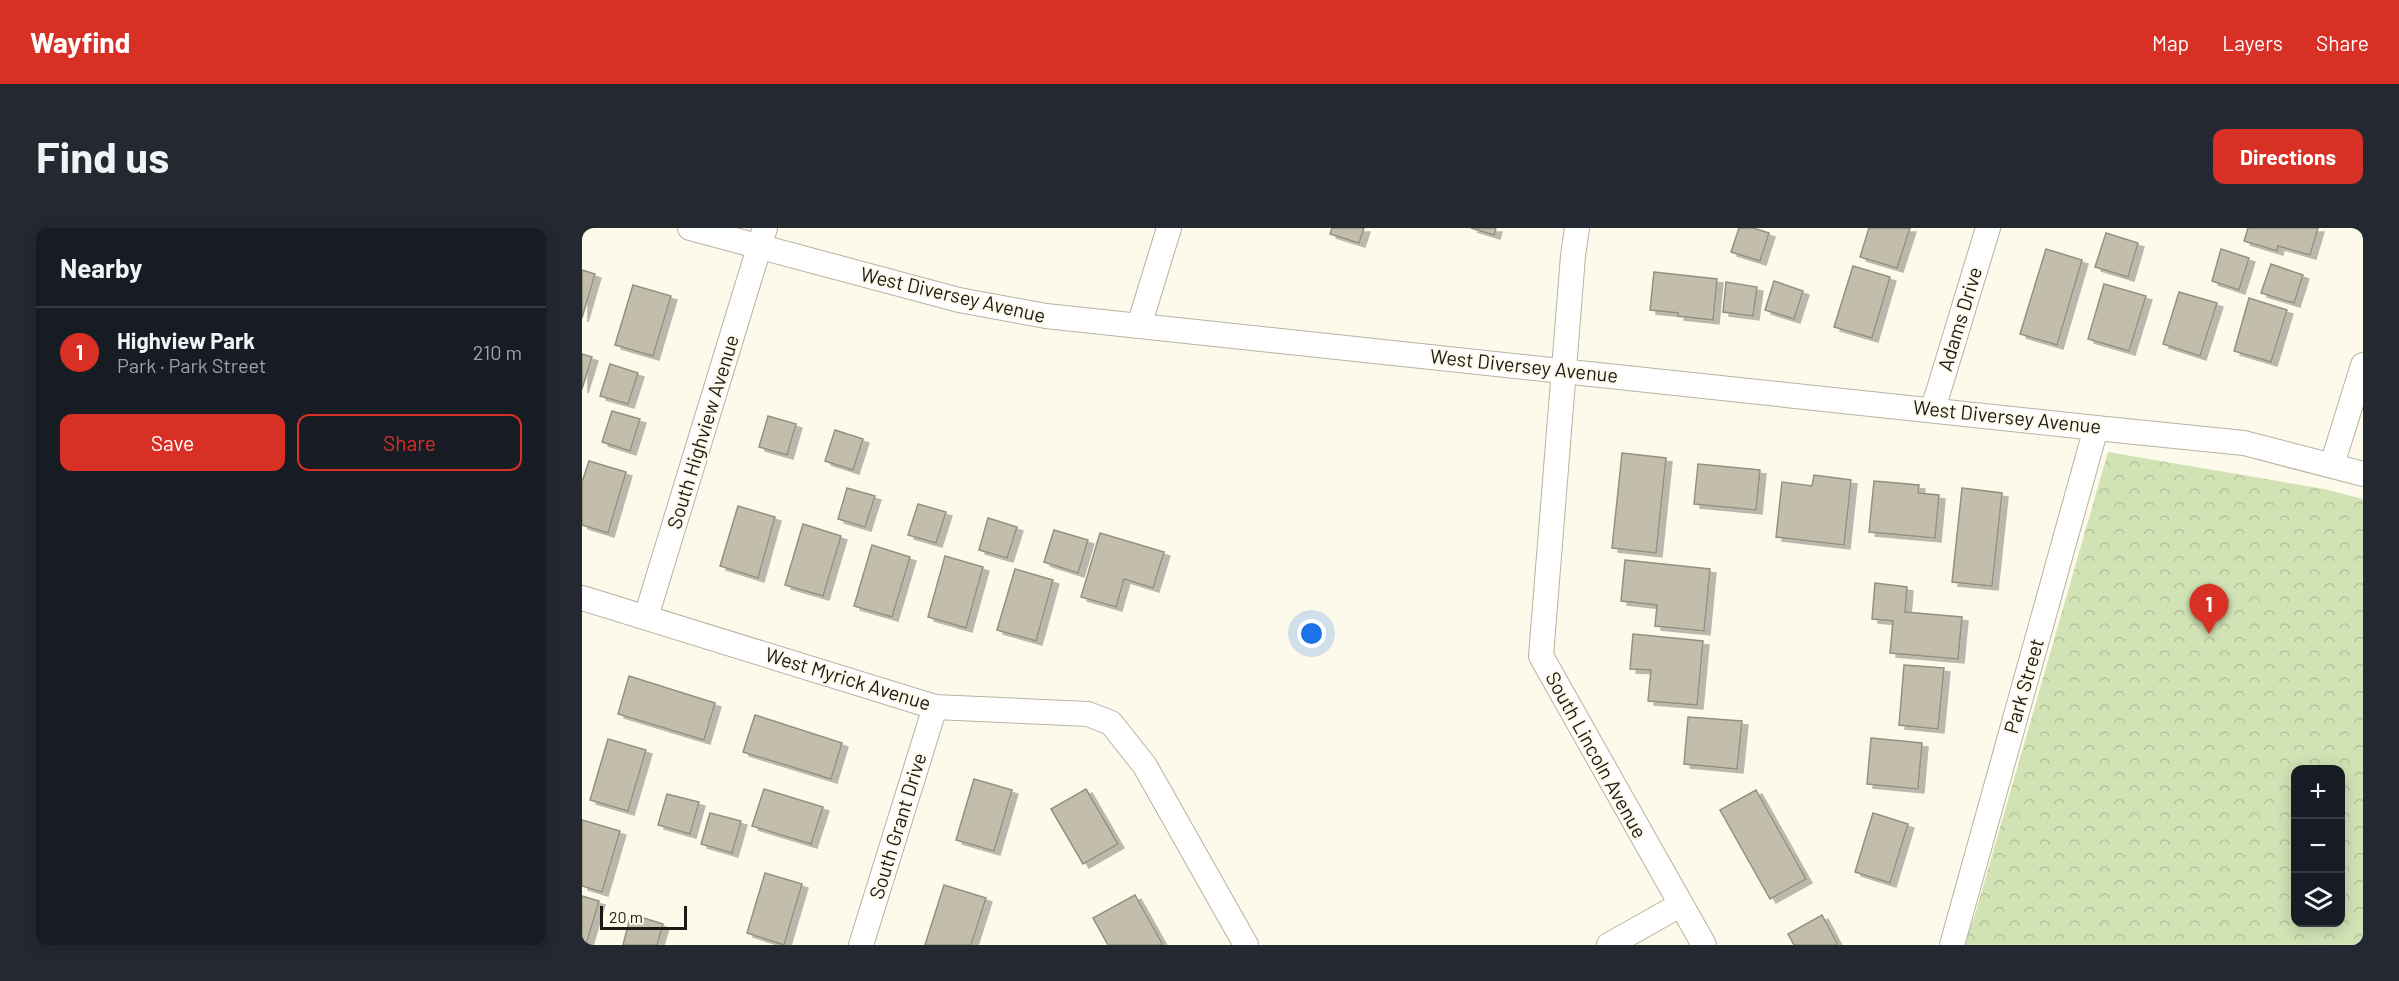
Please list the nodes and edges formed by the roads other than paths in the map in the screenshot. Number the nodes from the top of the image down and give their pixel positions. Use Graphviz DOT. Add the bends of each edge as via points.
graph roads {
  1 [pos="690,228"];
  2 [pos="1169,228"];
  3 [pos="1577,228"];
  4 [pos="1988,228"];
  5 [pos="762,238"];
  6 [pos="1139,326"];
  7 [pos="2363,365"];
  8 [pos="1564,371"];
  9 [pos="1933,409"];
  10 [pos="2096,428"];
  11 [pos="2332,465"];
  12 [pos="2363,474"];
  13 [pos="582,598"];
  14 [pos="646,617"];
  15 [pos="935,707"];
  16 [pos="1680,905"];
  17 [pos="861,945"];
  18 [pos="1246,945"];
  19 [pos="1609,945"];
  20 [pos="1704,945"];
  21 [pos="1952,945"];
  1 -- 5 [label="street, West Diversey Avenue"];
  2 -- 6 [label="street"];
  3 -- 8 [label="street, South Lincoln Avenue"];
  4 -- 9 [label="street, Adams Drive"];
  5 -- 6 [label="street, West Diversey Avenue" via="959,300 1046,316"];
  5 -- 14 [label="street, South Highview Avenue"];
  6 -- 8 [label="street, West Diversey Avenue"];
  7 -- 11 [label="street"];
  8 -- 9 [label="street, West Diversey Avenue"];
  8 -- 16 [label="street, South Lincoln Avenue" via="1541,656"];
  9 -- 10 [label="street, West Diversey Avenue"];
  10 -- 11 [label="street, West Diversey Avenue" via="2244,443"];
  10 -- 21 [label="street, Park Street"];
  11 -- 12 [label="street, West Diversey Avenue"];
  13 -- 14 [label="street, West Myrick Avenue"];
  14 -- 15 [label="street, West Myrick Avenue"];
  15 -- 17 [label="street, South Grant Drive"];
  15 -- 18 [label="street, West Myrick Avenue" via="1088,714 1111,723 1144,765"];
  16 -- 19 [label="street"];
  16 -- 20 [label="street, South Lincoln Avenue"];
}
